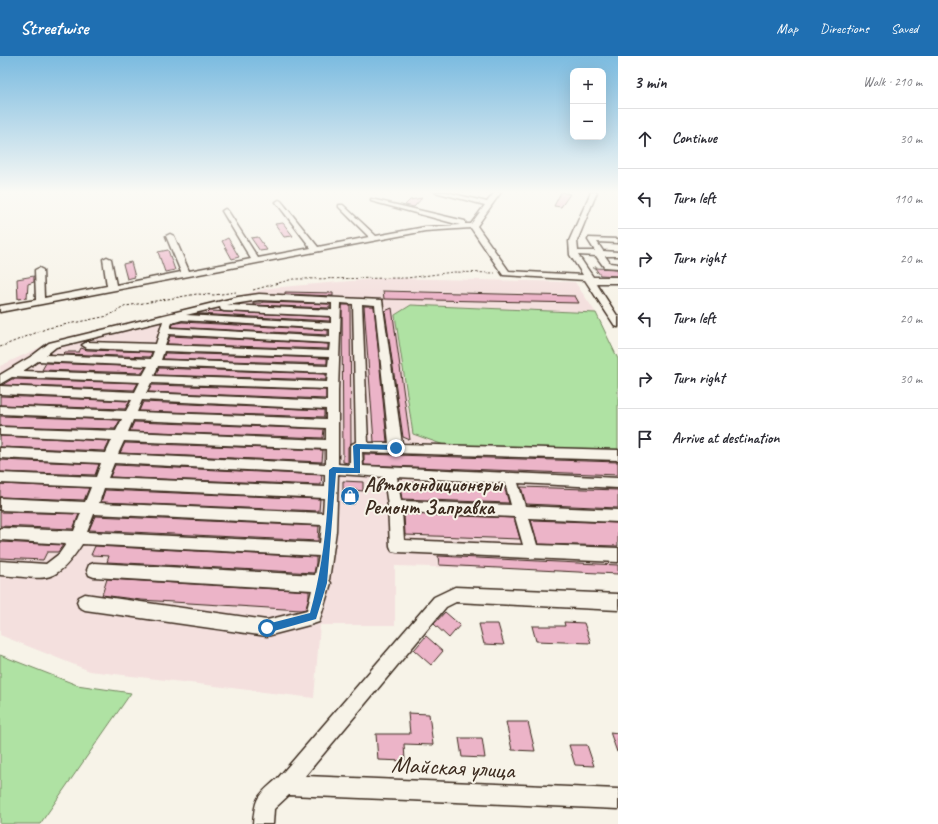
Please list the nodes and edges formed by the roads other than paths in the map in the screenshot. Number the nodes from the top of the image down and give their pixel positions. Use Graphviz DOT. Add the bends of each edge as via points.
graph roads {
  1 [pos="235,228"];
  2 [pos="299,228"];
  3 [pos="364,228"];
  4 [pos="443,228"];
  5 [pos="473,228"];
  6 [pos="578,228"];
  7 [pos="170,236"];
  8 [pos="375,238"];
  9 [pos="618,241"];
  10 [pos="316,250"];
  11 [pos="574,253"];
  12 [pos="600,254"];
  13 [pos="618,254"];
  14 [pos="107,259"];
  15 [pos="256,261"];
  16 [pos="618,266"];
  17 [pos="39,270"];
  18 [pos="186,274"];
  19 [pos="588,279"];
  20 [pos="618,280"];
  21 [pos="112,288"];
  22 [pos="40,301"];
  23 [pos="357,301"];
  24 [pos="213,308"];
  25 [pos="0,309"];
  26 [pos="181,315"];
  27 [pos="336,320"];
  28 [pos="618,324"];
  29 [pos="165,332"];
  30 [pos="88,345"];
  31 [pos="160,347"];
  32 [pos="335,354"];
  33 [pos="36,358"];
  34 [pos="155,362"];
  35 [pos="334,370"];
  36 [pos="12,374"];
  37 [pos="146,379"];
  38 [pos="0,380"];
  39 [pos="333,386"];
  40 [pos="0,390"];
  41 [pos="139,396"];
  42 [pos="333,404"];
  43 [pos="0,410"];
  44 [pos="131,415"];
  45 [pos="332,424"];
  46 [pos="0,431"];
  47 [pos="120,437"];
  48 [pos="332,445"];
  49 [pos="362,447"];
  50 [pos="396,448"];
  51 [pos="0,453"];
  52 [pos="618,455"];
  53 [pos="110,458"];
  54 [pos="333,470"];
  55 [pos="357,471"];
  56 [pos="390,473"];
  57 [pos="0,478"];
  58 [pos="510,479"];
  59 [pos="100,482"];
  60 [pos="618,483"];
  61 [pos="332,492"];
  62 [pos="0,504"];
  63 [pos="395,506"];
  64 [pos="88,509"];
  65 [pos="519,512"];
  66 [pos="618,516"];
  67 [pos="330,519"];
  68 [pos="0,534"];
  69 [pos="78,538"];
  70 [pos="327,550"];
  71 [pos="532,552"];
  72 [pos="618,555"];
  73 [pos="0,568"];
  74 [pos="94,570"];
  75 [pos="323,583"];
  76 [pos="85,602"];
  77 [pos="618,602"];
  78 [pos="285,785"];
  79 [pos="618,799"];
  80 [pos="263,824"];
  1 -- 15 [label="street"];
  2 -- 10 [label="street"];
  3 -- 8 [label="street"];
  4 -- 8 [label="street"];
  5 -- 19 [label="street" via="506,273"];
  6 -- 11 [label="street" via="573,240"];
  7 -- 18 [label="street"];
  8 -- 10 [label="street"];
  9 -- 12 [label="street" via="592,240"];
  10 -- 15 [label="street"];
  11 -- 12 [label="street"];
  11 -- 19 [label="street"];
  12 -- 13 [label="street"];
  12 -- 16 [label="street" via="607,265"];
  14 -- 21 [label="street"];
  15 -- 18 [label="street"];
  17 -- 22 [label="street"];
  18 -- 21 [label="street"];
  19 -- 20 [label="street"];
  19 -- 28 [label="street"];
  21 -- 22 [label="street"];
  22 -- 25 [label="street"];
  23 -- 27 [label="street"];
  23 -- 49 [label="street"];
  23 -- 50 [label="street" via="379,302"];
  24 -- 26 [label="street"];
  24 -- 27 [label="street"];
  24 -- 27 [label="street" via="259,297"];
  26 -- 27 [label="street"];
  26 -- 29 [label="street" via="168,321"];
  26 -- 33 [label="street" via="53,344"];
  27 -- 29 [label="street"];
  27 -- 32 [label="street"];
  29 -- 31 [label="street"];
  30 -- 31 [label="street"];
  31 -- 32 [label="street"];
  31 -- 34 [label="street"];
  32 -- 35 [label="street"];
  33 -- 34 [label="street"];
  33 -- 36 [label="street"];
  34 -- 35 [label="street"];
  34 -- 37 [label="street"];
  35 -- 39 [label="street"];
  36 -- 37 [label="street"];
  36 -- 38 [label="street"];
  37 -- 39 [label="street"];
  37 -- 41 [label="street"];
  39 -- 42 [label="street"];
  40 -- 41 [label="street"];
  41 -- 42 [label="street"];
  41 -- 44 [label="street"];
  42 -- 45 [label="street"];
  43 -- 44 [label="street"];
  44 -- 45 [label="street"];
  44 -- 47 [label="street"];
  45 -- 48 [label="street"];
  46 -- 47 [label="street"];
  47 -- 48 [label="street"];
  47 -- 53 [label="street"];
  48 -- 54 [label="street"];
  49 -- 50 [label="street"];
  49 -- 55 [label="street" via="356,446"];
  50 -- 52 [label="street"];
  51 -- 53 [label="street"];
  53 -- 54 [label="street"];
  53 -- 59 [label="street"];
  54 -- 55 [label="street"];
  54 -- 61 [label="street"];
  55 -- 56 [label="street"];
  56 -- 58 [label="street"];
  56 -- 63 [label="street"];
  57 -- 59 [label="street"];
  58 -- 60 [label="street"];
  58 -- 65 [label="street"];
  59 -- 61 [label="street"];
  59 -- 64 [label="street"];
  61 -- 67 [label="street"];
  62 -- 64 [label="street"];
  63 -- 65 [label="street"];
  63 -- 71 [label="street" via="397,546"];
  64 -- 67 [label="street"];
  64 -- 69 [label="street"];
  65 -- 66 [label="street"];
  65 -- 71 [label="street"];
  67 -- 70 [label="street"];
  68 -- 69 [label="street"];
  69 -- 70 [label="street"];
  69 -- 73 [label="street" via="64,559 48,571"];
  70 -- 75 [label="street"];
  71 -- 72 [label="street"];
  74 -- 75 [label="street"];
  75 -- 76 [label="street" via="313,616 267,628"];
  77 -- 78 [label="street" via="455,594 440,602"];
  78 -- 79 [label="street, Майская улица"];
  78 -- 80 [label="street" via="264,804"];
}
